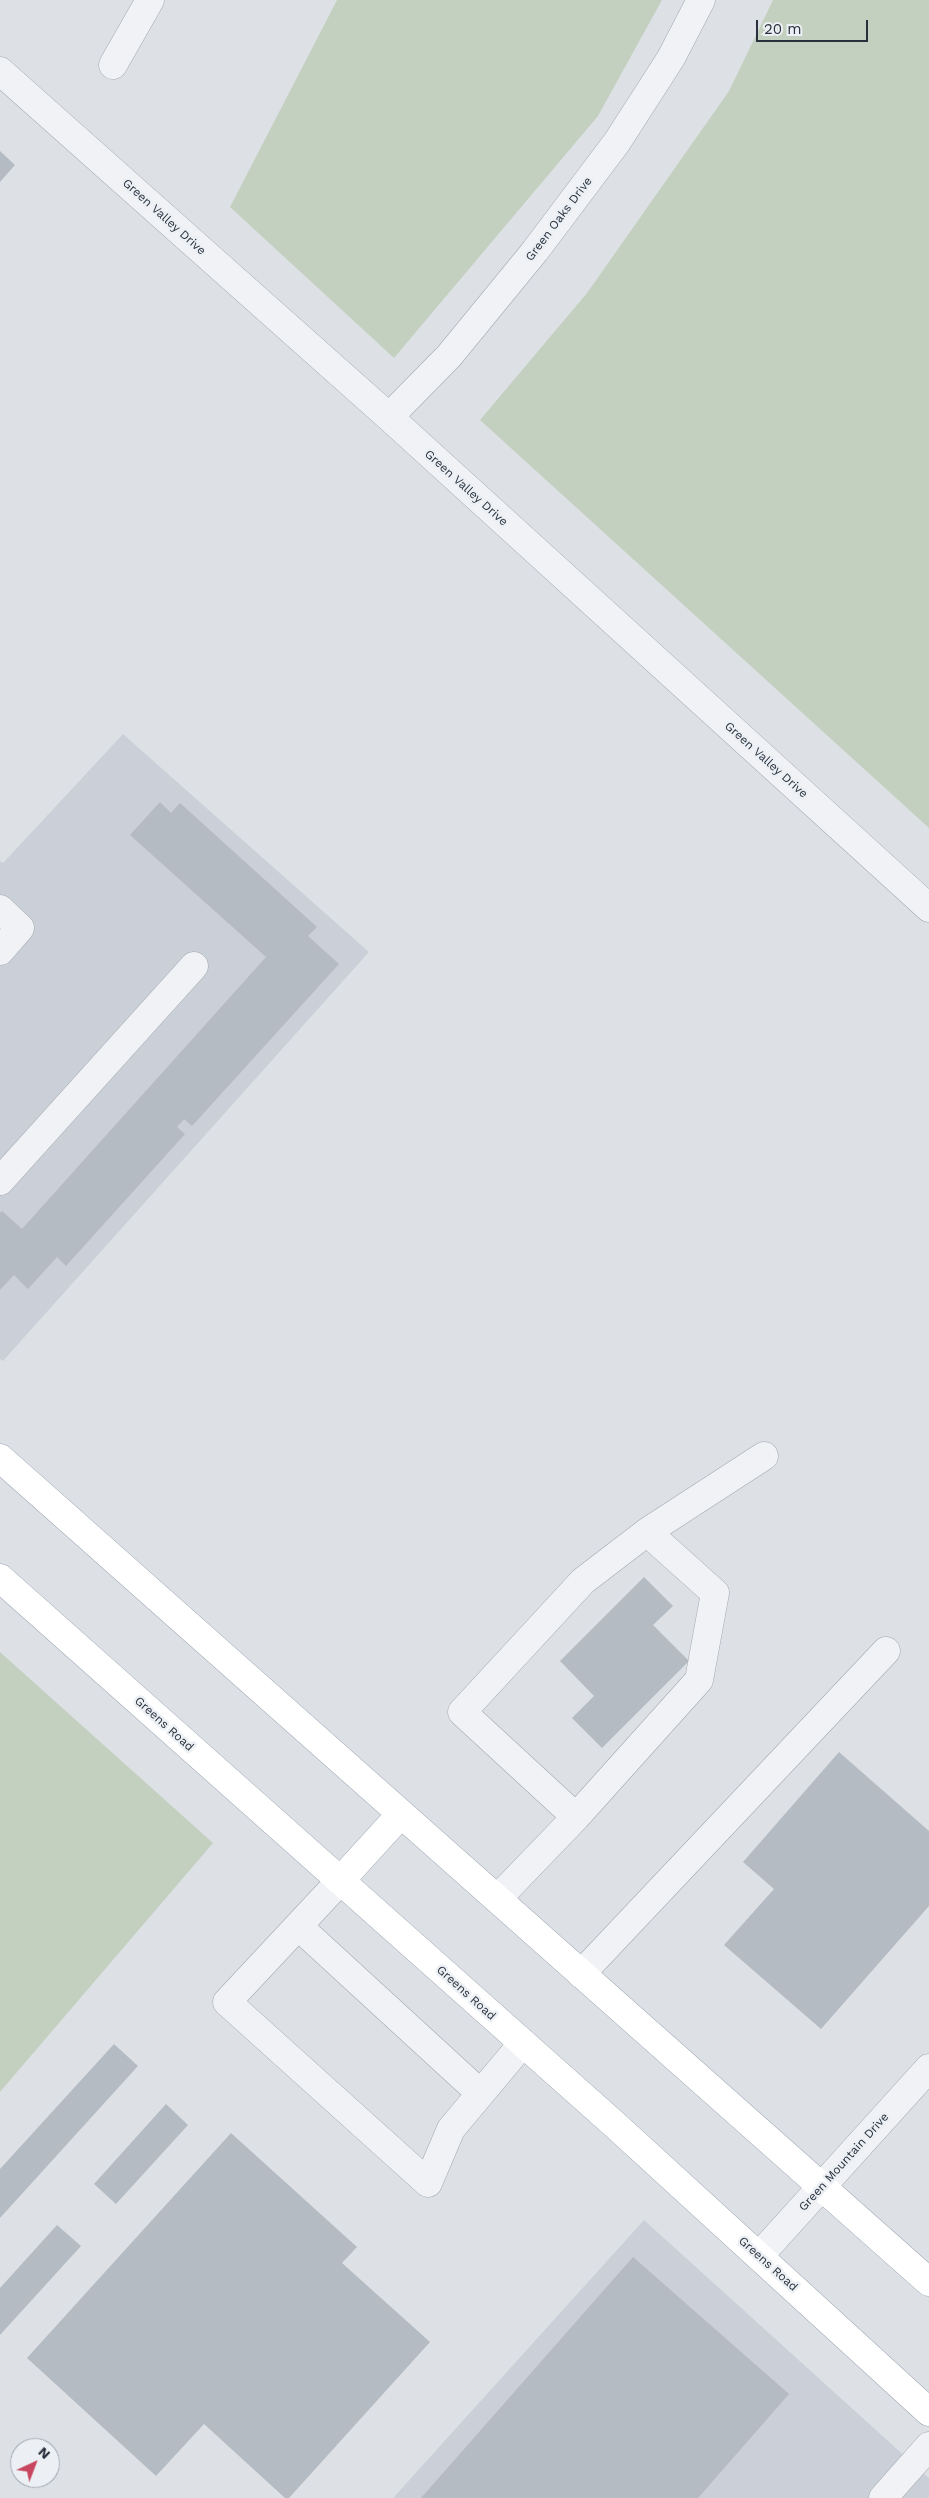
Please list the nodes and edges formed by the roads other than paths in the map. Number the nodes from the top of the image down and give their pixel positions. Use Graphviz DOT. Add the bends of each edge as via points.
graph roads {
  1 [pos="150,0"];
  2 [pos="701,0"];
  3 [pos="113,65"];
  4 [pos="0,71"];
  5 [pos="388,417"];
  6 [pos="929,908"];
  7 [pos="0,909"];
  8 [pos="0,951"];
  9 [pos="194,966"];
  10 [pos="0,1181"];
  11 [pos="764,1456"];
  12 [pos="0,1458"];
  13 [pos="647,1532"];
  14 [pos="0,1578"];
  15 [pos="886,1651"];
  16 [pos="401,1814"];
  17 [pos="576,1817"];
  18 [pos="340,1881"];
  19 [pos="497,1900"];
  20 [pos="298,1926"];
  21 [pos="581,1974"];
  22 [pos="523,2043"];
  23 [pos="929,2068"];
  24 [pos="480,2093"];
  25 [pos="822,2186"];
  26 [pos="759,2256"];
  27 [pos="929,2282"];
  28 [pos="929,2412"];
  29 [pos="929,2446"];
  30 [pos="883,2498"];
  1 -- 3 [label="street"];
  2 -- 5 [label="street, Green Oaks Drive" via="671,58 605,158 535,252 449,356"];
  4 -- 5 [label="street, Green Valley Drive"];
  5 -- 6 [label="street, Green Valley Drive"];
  7 -- 8 [label="street" via="20,928"];
  9 -- 10 [label="street"];
  11 -- 13 [label="street"];
  12 -- 16 [label="main road"];
  13 -- 17 [label="street" via="715,1593 699,1680"];
  13 -- 17 [label="street" via="583,1580 462,1712"];
  14 -- 18 [label="main road, Greens Road"];
  15 -- 21 [label="street"];
  16 -- 18 [label="main road"];
  16 -- 19 [label="main road"];
  17 -- 19 [label="street"];
  18 -- 20 [label="street"];
  18 -- 22 [label="main road, Greens Road"];
  19 -- 21 [label="main road"];
  20 -- 24 [label="street"];
  20 -- 24 [label="street" via="227,2002 428,2183 452,2129"];
  21 -- 25 [label="main road"];
  22 -- 24 [label="street"];
  22 -- 26 [label="main road, Greens Road"];
  23 -- 25 [label="street, Green Mountain Drive"];
  25 -- 26 [label="street, Green Mountain Drive"];
  25 -- 27 [label="main road"];
  26 -- 28 [label="main road, Greens Road"];
  29 -- 30 [label="street"];
}
